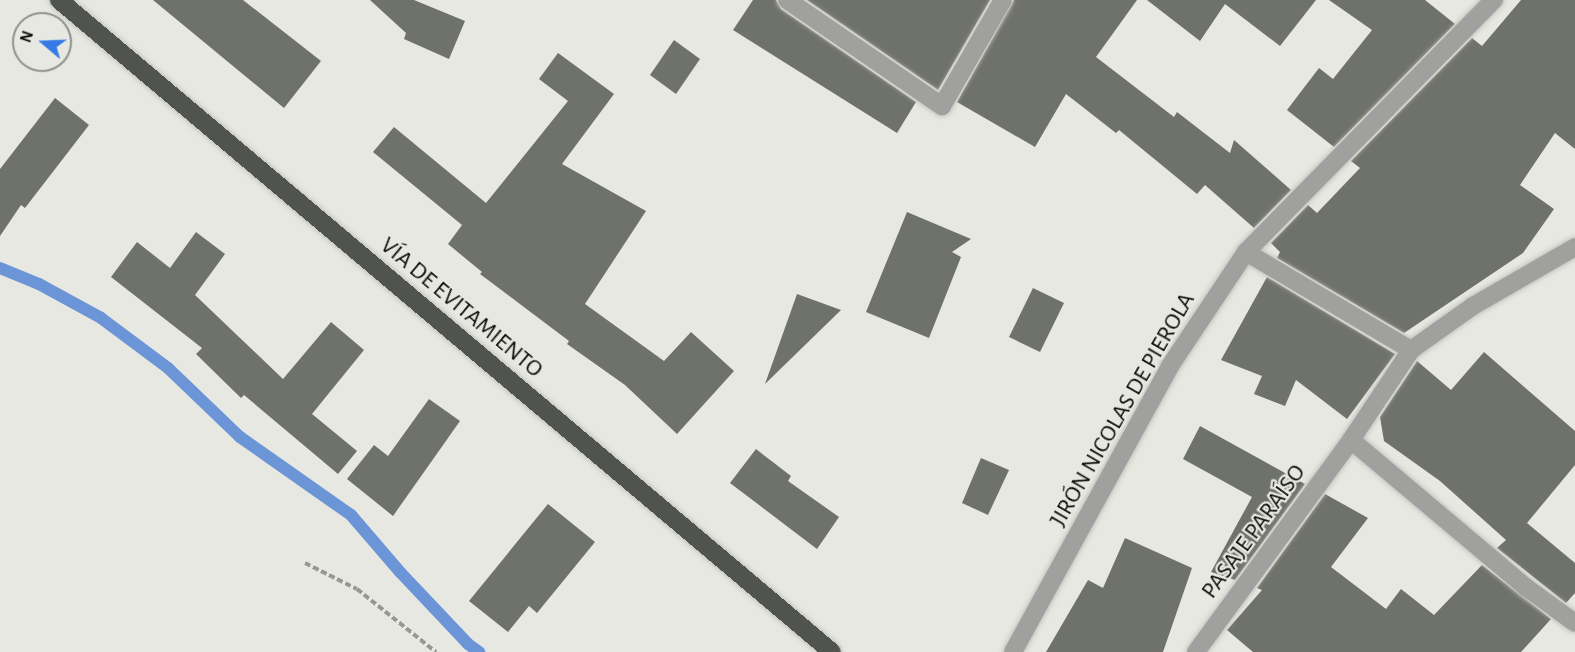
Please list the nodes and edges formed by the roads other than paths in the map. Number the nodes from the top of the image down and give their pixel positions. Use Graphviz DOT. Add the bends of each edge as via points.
graph roads {
  1 [pos="59,0"];
  2 [pos="788,0"];
  3 [pos="1003,0"];
  4 [pos="1494,0"];
  5 [pos="1575,247"];
  6 [pos="1246,252"];
  7 [pos="1411,350"];
  8 [pos="1351,440"];
  9 [pos="1575,622"];
  10 [pos="832,652"];
  11 [pos="1013,652"];
  12 [pos="1196,652"];
  1 -- 10 [label="highway, VÍA DE EVITAMIENTO"];
  2 -- 3 [label="street" via="942,106"];
  4 -- 6 [label="street, JIRÓN NICOLAS DE PIEROLA"];
  5 -- 7 [label="street" via="1473,306"];
  6 -- 7 [label="street"];
  6 -- 11 [label="street, JIRÓN NICOLAS DE PIEROLA" via="1170,366"];
  7 -- 8 [label="street, PASAJE PARAÍSO"];
  8 -- 9 [label="street" via="1527,588"];
  8 -- 12 [label="street, PASAJE PARAÍSO"];
}
